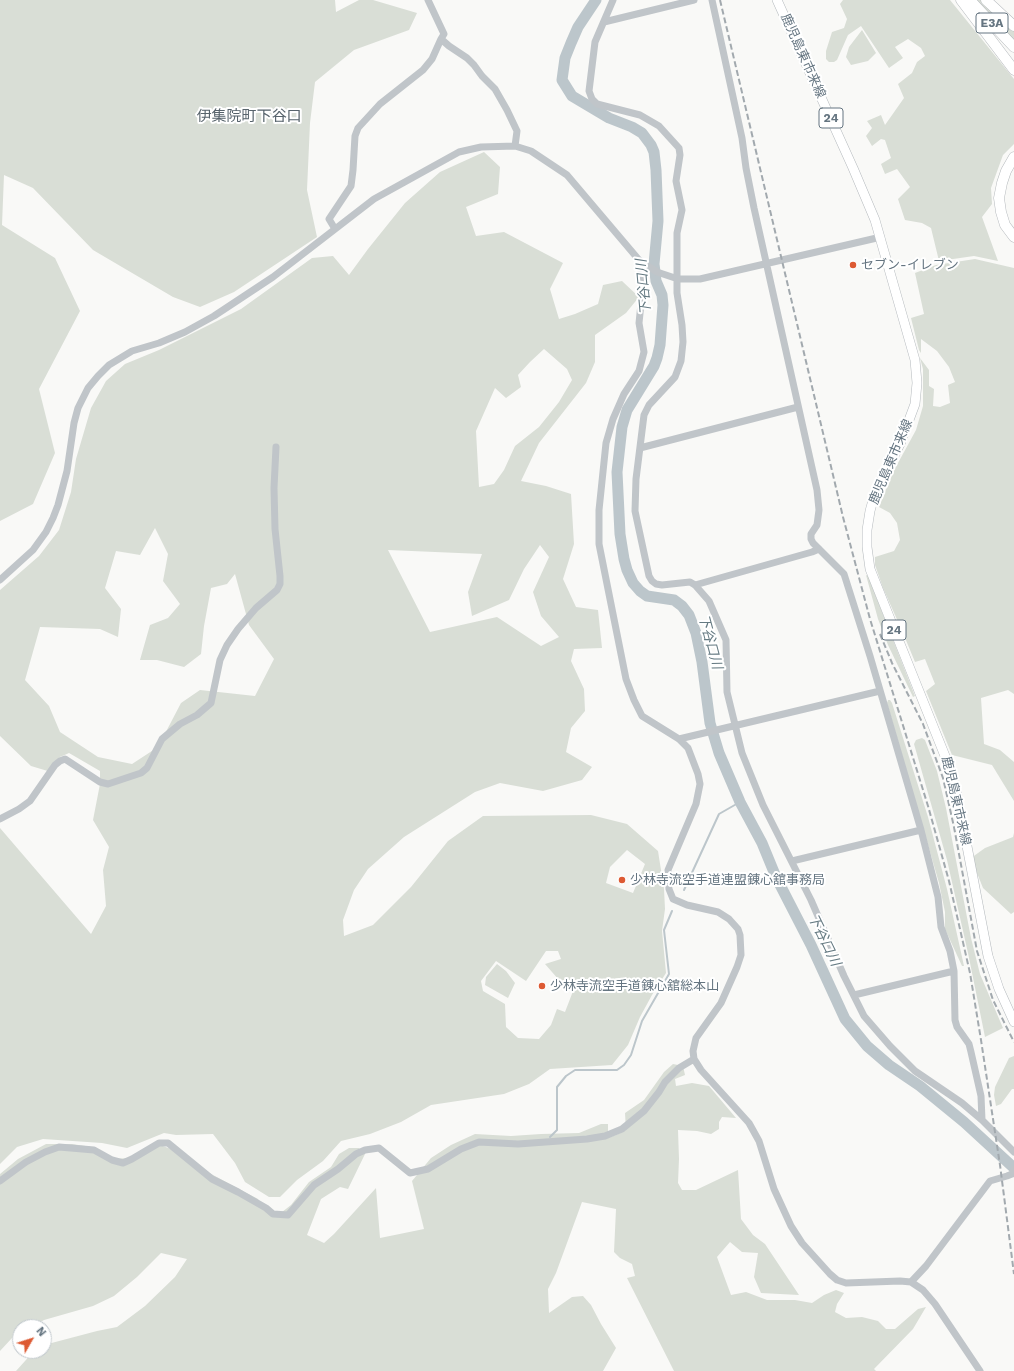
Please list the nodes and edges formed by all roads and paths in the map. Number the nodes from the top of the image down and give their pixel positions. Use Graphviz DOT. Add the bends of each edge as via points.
graph roads {
  1 [pos="428,0"];
  2 [pos="613,0"];
  3 [pos="694,0"];
  4 [pos="712,0"];
  5 [pos="778,0"];
  6 [pos="961,0"];
  7 [pos="970,0"];
  8 [pos="986,0"];
  9 [pos="604,22"];
  10 [pos="1014,26"];
  11 [pos="441,39"];
  12 [pos="1014,47"];
  13 [pos="1014,70"];
  14 [pos="515,146"];
  15 [pos="1014,157"];
  16 [pos="1014,169"];
  17 [pos="1014,227"];
  18 [pos="336,229"];
  19 [pos="881,237"];
  20 [pos="1014,237"];
  21 [pos="640,260"];
  22 [pos="767,264"];
  23 [pos="678,280"];
  24 [pos="798,407"];
  25 [pos="276,447"];
  26 [pos="640,448"];
  27 [pos="819,549"];
  28 [pos="0,580"];
  29 [pos="695,585"];
  30 [pos="880,691"];
  31 [pos="731,726"];
  32 [pos="679,740"];
  33 [pos="0,819"];
  34 [pos="921,830"];
  35 [pos="792,861"];
  36 [pos="954,972"];
  37 [pos="854,995"];
  38 [pos="1014,1022"];
  39 [pos="694,1059"];
  40 [pos="982,1120"];
  41 [pos="1014,1152"];
  42 [pos="1014,1170"];
  43 [pos="0,1181"];
  44 [pos="911,1282"];
  45 [pos="980,1371"];
  1 -- 11 [label="street" via="444,34"];
  2 -- 9 [label="street"];
  3 -- 9 [label="street"];
  4 -- 22 [label="street"];
  5 -- 19 [label="main road, 鹿児島東市来線 / 24" via="854,168"];
  6 -- 13 [label="highway"];
  7 -- 12 [label="highway, E3A"];
  8 -- 10 [label="highway"];
  9 -- 23 [label="street" via="595,42 589,91 592,99 597,104 640,115 659,126 679,148 676,181 682,210 677,233"];
  11 -- 14 [label="street" via="468,58 495,89 517,131"];
  11 -- 18 [label="street" via="432,59 423,70 380,104 358,128 351,186 329,219"];
  14 -- 18 [label="street" via="481,147 459,152 374,199"];
  14 -- 21 [label="street" via="531,151 566,175"];
  15 -- 20 [label="highway" via="1006,171 999,198 1005,225"];
  16 -- 17 [label="highway" via="1006,197 1006,210"];
  18 -- 28 [label="street" via="274,277 214,316 185,332 124,355 98,376 88,388 78,408 68,470 53,518 33,550"];
  19 -- 22 [label="street"];
  19 -- 38 [label="main road, 鹿児島東市来線 / 24" via="913,353 917,383 910,421 875,493 870,511 867,530 870,569 949,766 957,794 988,956"];
  21 -- 23 [label="street" via="657,272"];
  21 -- 32 [label="street" via="642,294 639,324 644,352 639,371 624,394 613,419 606,443 599,510 599,544 626,679 634,700 642,716"];
  22 -- 23 [label="street" via="700,279"];
  22 -- 24 [label="street"];
  23 -- 26 [label="street" via="677,293 683,342 681,361 675,377 649,405 644,415"];
  24 -- 26 [label="street"];
  24 -- 27 [label="street" via="817,490 818,525 811,534 811,539"];
  25 -- 33 [label="street" via="275,529 280,584 277,590 256,608 227,645 220,660 211,703 162,739 142,773 108,784 100,782 64,759 55,765 30,801"];
  26 -- 29 [label="street" via="635,511 649,576 656,584 690,582"];
  27 -- 29 [label="street"];
  27 -- 30 [label="street" via="844,574"];
  29 -- 31 [label="street" via="709,601 726,640 727,692"];
  30 -- 31 [label="street"];
  30 -- 34 [label="street"];
  31 -- 32 [label="street"];
  31 -- 35 [label="street" via="763,805"];
  32 -- 39 [label="street" via="688,748 700,784 696,804 668,870 669,889 673,899 718,912 729,919 738,929 741,944 741,955 722,1003 696,1038"];
  34 -- 35 [label="street"];
  34 -- 36 [label="street" via="938,897 941,927"];
  35 -- 37 [label="street"];
  36 -- 37 [label="street"];
  36 -- 40 [label="street" via="955,1020 969,1044 981,1096"];
  37 -- 40 [label="street" via="864,1016 915,1071"];
  39 -- 43 [label="street" via="679,1068 665,1082 644,1111 622,1129 605,1136 518,1144 479,1142 461,1149 428,1169 410,1174 379,1148 365,1150 314,1185 288,1215 273,1214 212,1179 168,1144 159,1143 123,1163 94,1150 60,1147 26,1162"];
  39 -- 44 [label="street" via="749,1124 759,1141 774,1189 791,1226 802,1243 830,1274 846,1284"];
  40 -- 41 [label="street"];
  42 -- 44 [label="street" via="1012,1174 990,1181"];
  44 -- 45 [label="street" via="930,1296"];
}
